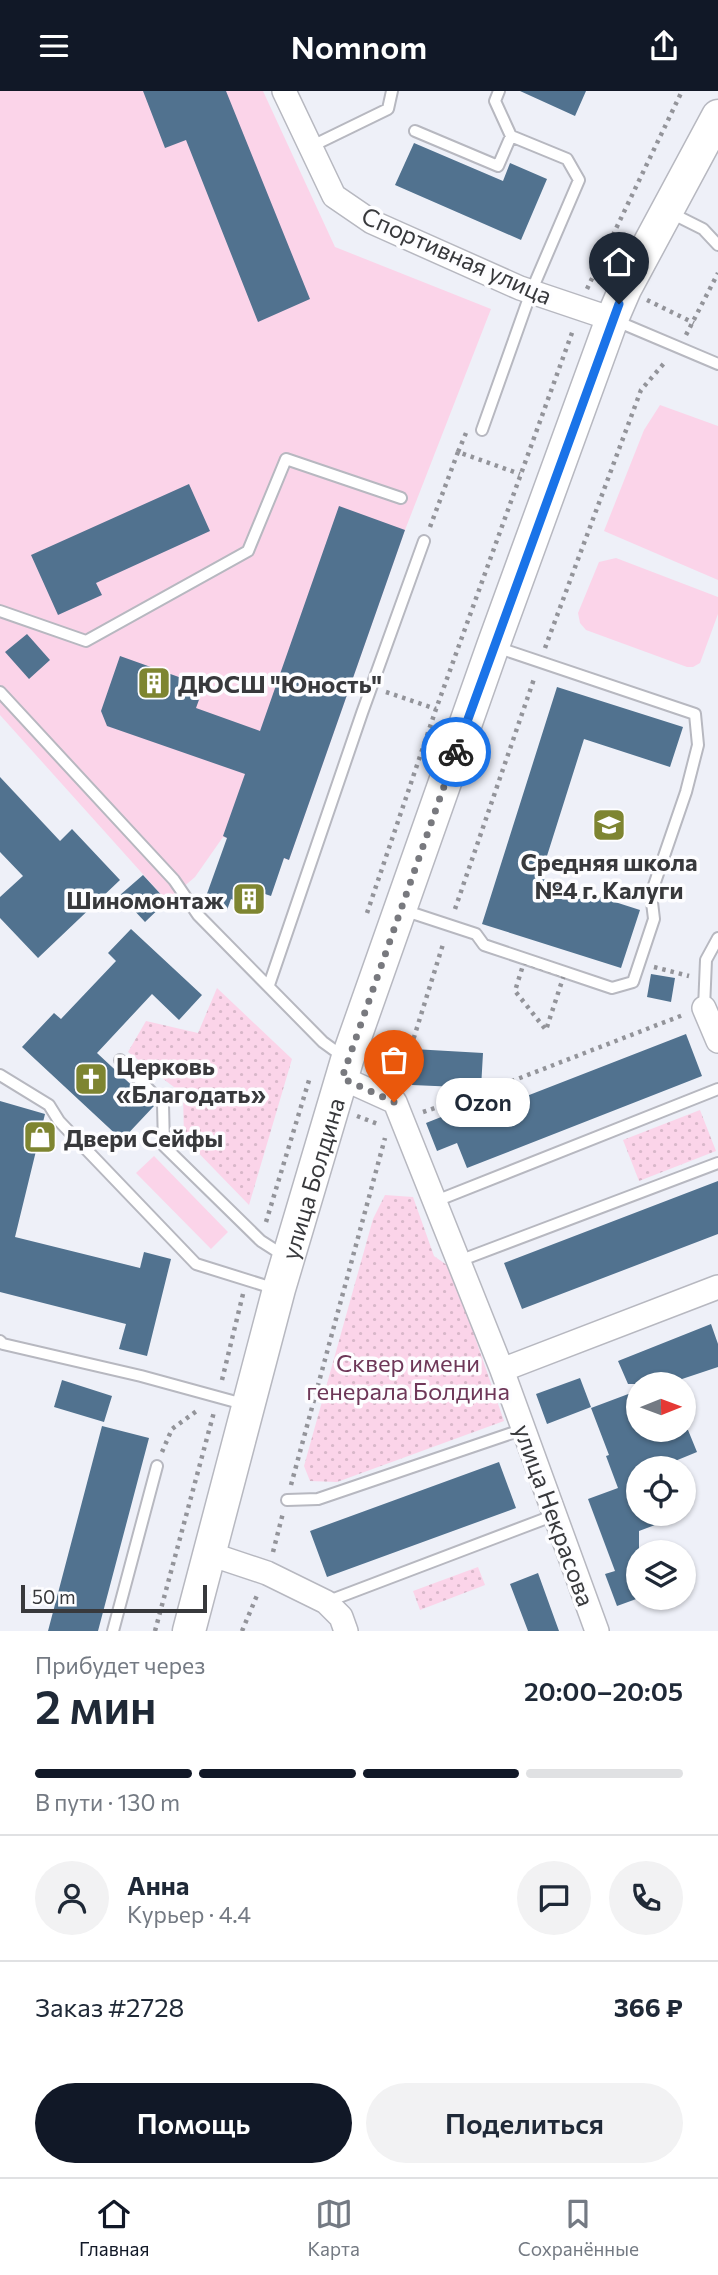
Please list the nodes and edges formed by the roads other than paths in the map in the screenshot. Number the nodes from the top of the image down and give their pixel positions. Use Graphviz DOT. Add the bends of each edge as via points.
graph roads {
  1 [pos="284,91"];
  2 [pos="392,91"];
  3 [pos="499,91"];
  4 [pos="718,116"];
  5 [pos="415,131"];
  6 [pos="511,136"];
  7 [pos="310,146"];
  8 [pos="667,211"];
  9 [pos="703,229"];
  10 [pos="718,229"];
  11 [pos="718,245"];
  12 [pos="531,292"];
  13 [pos="612,319"];
  14 [pos="718,363"];
  15 [pos="482,430"];
  16 [pos="401,498"];
  17 [pos="424,541"];
  18 [pos="0,611"];
  19 [pos="493,646"];
  20 [pos="0,692"];
  21 [pos="400,910"];
  22 [pos="718,938"];
  23 [pos="269,985"];
  24 [pos="704,1008"];
  25 [pos="718,1041"];
  26 [pos="120,1060"];
  27 [pos="345,1069"];
  28 [pos="0,1075"];
  29 [pos="718,1089"];
  30 [pos="718,1163"];
  31 [pos="436,1201"];
  32 [pos="288,1258"];
  33 [pos="459,1261"];
  34 [pos="718,1287"];
  35 [pos="279,1289"];
  36 [pos="0,1341"];
  37 [pos="502,1370"];
  38 [pos="249,1406"];
  39 [pos="524,1430"];
  40 [pos="157,1465"];
  41 [pos="287,1500"];
  42 [pos="555,1515"];
  43 [pos="210,1554"];
  44 [pos="326,1602"];
  45 [pos="113,1631"];
  46 [pos="190,1631"];
  47 [pos="346,1631"];
  48 [pos="597,1631"];
  1 -- 7 [label="street, Спортивная улица"];
  2 -- 7 [label="lane" via="388,109"];
  3 -- 6 [label="lane" via="495,101"];
  4 -- 8 [label="main road, улица Болдина"];
  5 -- 6 [label="lane" via="498,166"];
  6 -- 12 [label="lane" via="567,159 579,180"];
  7 -- 12 [label="street, Спортивная улица" via="334,196 372,222"];
  8 -- 9 [label="lane"];
  8 -- 13 [label="main road, улица Болдина"];
  9 -- 10 [label="lane"];
  9 -- 11 [label="lane"];
  12 -- 13 [label="street, Спортивная улица"];
  12 -- 15 [label="lane"];
  13 -- 14 [label="lane"];
  13 -- 19 [label="main road, улица Болдина"];
  16 -- 18 [label="lane" via="286,459 248,551 121,624 86,641"];
  17 -- 23 [label="lane"];
  19 -- 21 [label="main road, улица Болдина"];
  19 -- 21 [label="lane" via="695,714 698,745 687,792 651,894 654,919 633,982 612,988 484,945 475,934"];
  20 -- 23 [label="lane" via="174,880 198,915"];
  21 -- 27 [label="main road, улица Болдина"];
  22 -- 24 [label="lane" via="706,960"];
  23 -- 27 [label="lane"];
  24 -- 25 [label="street"];
  26 -- 32 [label="lane" via="163,1104 164,1146 261,1241"];
  27 -- 31 [label="street, улица Некрасова" via="394,1102"];
  27 -- 32 [label="main road, улица Болдина"];
  28 -- 35 [label="lane" via="49,1105 196,1264"];
  29 -- 31 [label="lane"];
  30 -- 33 [label="lane"];
  31 -- 33 [label="street, улица Некрасова"];
  32 -- 35 [label="main road, улица Болдина"];
  33 -- 37 [label="street, улица Некрасова"];
  34 -- 37 [label="street"];
  35 -- 38 [label="main road, улица Болдина"];
  36 -- 38 [label="lane"];
  37 -- 39 [label="street, улица Некрасова"];
  38 -- 43 [label="main road, улица Болдина"];
  39 -- 41 [label="lane" via="318,1499"];
  39 -- 42 [label="street, улица Некрасова"];
  40 -- 45 [label="lane"];
  42 -- 44 [label="lane"];
  42 -- 48 [label="street, улица Некрасова"];
  43 -- 44 [label="street" via="267,1573"];
  43 -- 46 [label="main road, улица Болдина"];
  44 -- 47 [label="street" via="341,1617"];
}
